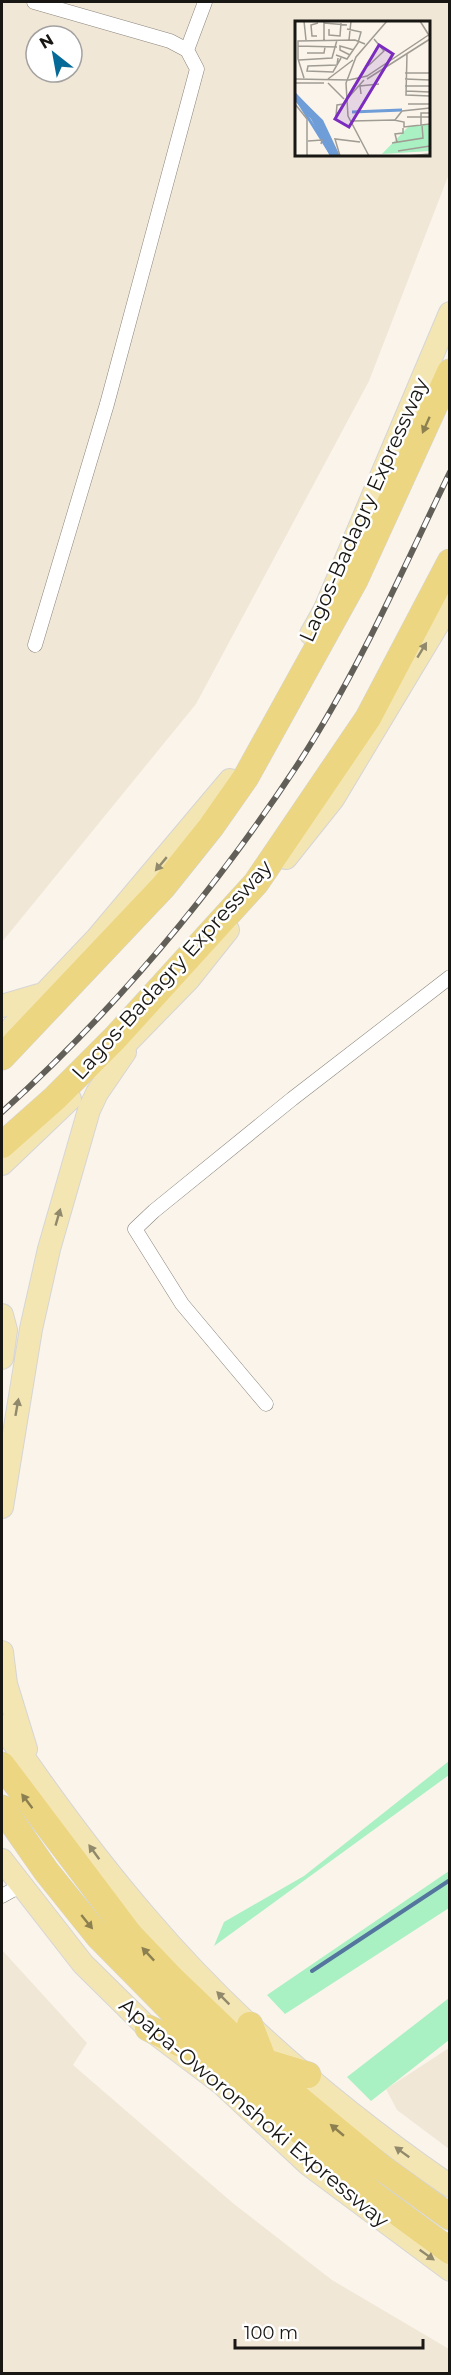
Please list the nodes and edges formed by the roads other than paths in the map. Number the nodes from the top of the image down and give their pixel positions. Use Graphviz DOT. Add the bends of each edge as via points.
graph roads {
  1 [pos="34,2"];
  2 [pos="205,2"];
  3 [pos="187,50"];
  4 [pos="450,313"];
  5 [pos="450,372"];
  6 [pos="450,562"];
  7 [pos="450,598"];
  8 [pos="35,645"];
  9 [pos="450,977"];
  10 [pos="43,993"];
  11 [pos="2,1006"];
  12 [pos="143,1028"];
  13 [pos="2,1038"];
  14 [pos="2,1057"];
  15 [pos="2,1145"];
  16 [pos="2,1164"];
  17 [pos="2,1315"];
  18 [pos="2,1358"];
  19 [pos="266,1404"];
  20 [pos="2,1507"];
  21 [pos="2,1653"];
  22 [pos="2,1726"];
  23 [pos="2,1765"];
  24 [pos="45,1784"];
  25 [pos="2,1808"];
  26 [pos="2,1860"];
  27 [pos="11,1891"];
  28 [pos="167,2006"];
  29 [pos="148,2028"];
  30 [pos="184,2044"];
  31 [pos="241,2059"];
  32 [pos="297,2082"];
  33 [pos="450,2186"];
  34 [pos="450,2217"];
  35 [pos="450,2251"];
  36 [pos="450,2270"];
  1 -- 3 [label="street" via="170,41"];
  2 -- 3 [label="street"];
  3 -- 8 [label="street" via="197,69 107,404"];
  4 -- 10 [label="main road, Lagos-Badagry Expressway, one-way" via="324,609 226,787 97,938"];
  5 -- 14 [label="highway, Lagos-Badagry Expressway, one-way" via="355,580 246,777 163,887"];
  6 -- 15 [label="highway, Lagos-Badagry Expressway" via="368,718 256,883 115,1038"];
  12 -- 7 [label="main road, Lagos-Badagry Expressway, one-way" via="189,979 333,799"];
  9 -- 19 [label="street" via="292,1099 135,1229 182,1304"];
  10 -- 11 [label="main road"];
  10 -- 13 [label="main road, Lagos-Badagry Expressway"];
  12 -- 16 [label="main road, Lagos-Badagry Expressway"];
  20 -- 12 [label="main road, one-way" via="31,1329 78,1148 97,1092"];
  17 -- 18 [label="main road" via="6,1330"];
  21 -- 24 [label="main road" via="17,1723"];
  22 -- 24 [label="main road, Apapa-Oworonshoki Expressway"];
  31 -- 23 [label="highway, Apapa-Oworonshoki Expressway, one-way" via="130,1935"];
  31 -- 24 [label="main road, Apapa-Oworonshoki Expressway, one-way" via="148,1919"];
  25 -- 28 [label="highway, Apapa-Oworonshoki Expressway, one-way" via="99,1937"];
  26 -- 27 [label="main road, Apapa-Oworonshoki Expressway"];
  27 -- 29 [label="main road, Apapa-Oworonshoki Expressway"];
  28 -- 30 [label="highway"];
  28 -- 31 [label="highway, Apapa-Oworonshoki Expressway"];
  29 -- 30 [label="highway"];
  29 -- 31 [label="main road, Apapa-Oworonshoki Expressway"];
  30 -- 31 [label="highway"];
  31 -- 32 [label="highway"];
  31 -- 32 [label="main road, Apapa-Oworonshoki Expressway"];
  31 -- 35 [label="highway, Apapa-Oworonshoki Expressway" via="375,2196"];
  31 -- 36 [label="main road, Apapa-Oworonshoki Expressway, one-way" via="309,2165"];
  33 -- 32 [label="main road, Apapa-Oworonshoki Expressway, one-way"];
  34 -- 32 [label="highway, Apapa-Oworonshoki Expressway, one-way" via="381,2167"];
}
